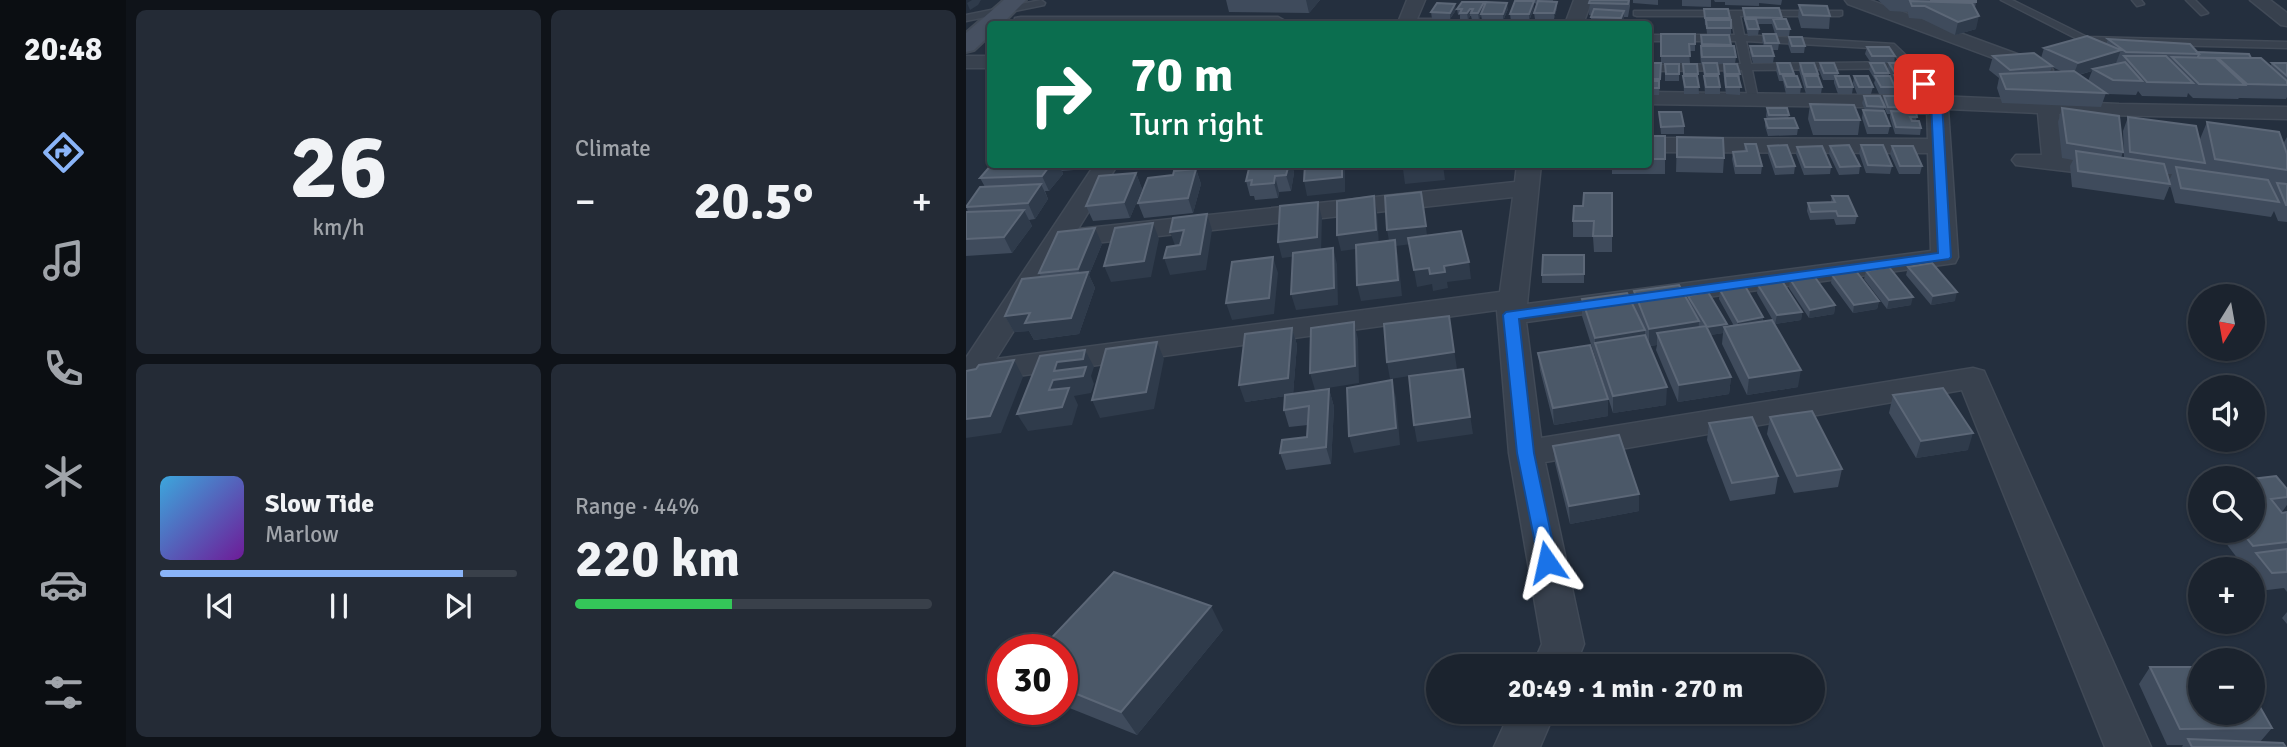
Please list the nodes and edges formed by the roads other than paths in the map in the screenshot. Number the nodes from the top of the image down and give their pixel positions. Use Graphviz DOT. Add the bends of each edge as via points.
graph roads {
  1 [pos="1416,0"];
  2 [pos="1583,0"];
  3 [pos="1854,0"];
  4 [pos="2005,0"];
  5 [pos="2190,0"];
  6 [pos="2259,0"];
  7 [pos="1043,2"];
  8 [pos="1637,13"];
  9 [pos="1735,13"];
  10 [pos="1839,13"];
  11 [pos="2204,13"];
  12 [pos="1015,14"];
  13 [pos="966,18"];
  14 [pos="1245,21"];
  15 [pos="1409,21"];
  16 [pos="1575,21"];
  17 [pos="2287,21"];
  18 [pos="1652,38"];
  19 [pos="1740,38"];
  20 [pos="2287,45"];
  21 [pos="1911,65"];
  22 [pos="1746,67"];
  23 [pos="1652,68"];
  24 [pos="2063,77"];
  25 [pos="2099,90"];
  26 [pos="1652,98"];
  27 [pos="1753,99"];
  28 [pos="1937,102"];
  29 [pos="2048,107"];
  30 [pos="2119,110"];
  31 [pos="2287,113"];
  32 [pos="1652,145"];
  33 [pos="1939,146"];
  34 [pos="2024,160"];
  35 [pos="2054,163"];
  36 [pos="1104,168"];
  37 [pos="2125,171"];
  38 [pos="2278,173"];
  39 [pos="1528,176"];
  40 [pos="2287,198"];
  41 [pos="1058,239"];
  42 [pos="1512,307"];
  43 [pos="969,377"];
  44 [pos="1526,453"];
  45 [pos="1559,654"];
  46 [pos="1528,724"];
  47 [pos="1517,747"];
  48 [pos="2128,747"];
  1 -- 15 [label="street"];
  2 -- 16 [label="street"];
  3 -- 24 [label="street"];
  4 -- 20 [label="lane" via="2085,40"];
  5 -- 11 [label="lane"];
  6 -- 17 [label="street"];
  7 -- 12 [label="main road"];
  8 -- 9 [label="lane"];
  9 -- 10 [label="lane"];
  9 -- 19 [label="lane"];
  12 -- 13 [label="lane"];
  12 -- 14 [label="street"];
  18 -- 19 [label="lane"];
  19 -- 21 [label="lane" via="1891,46"];
  19 -- 22 [label="lane"];
  21 -- 22 [label="lane"];
  21 -- 28 [label="lane"];
  22 -- 23 [label="lane"];
  22 -- 27 [label="lane"];
  25 -- 30 [label="street"];
  26 -- 27 [label="street"];
  27 -- 28 [label="street"];
  28 -- 29 [label="street"];
  28 -- 33 [label="street"];
  29 -- 30 [label="street"];
  29 -- 35 [label="street"];
  30 -- 31 [label="street"];
  30 -- 37 [label="street"];
  32 -- 33 [label="street"];
  33 -- 42 [label="street" via="1945,257"];
  34 -- 35 [label="street"];
  35 -- 37 [label="street"];
  36 -- 41 [label="street"];
  37 -- 40 [label="street" via="2202,174"];
  38 -- 40 [label="street"];
  39 -- 41 [label="street"];
  39 -- 42 [label="street"];
  41 -- 43 [label="street"];
  42 -- 43 [label="street"];
  42 -- 44 [label="street"];
  44 -- 45 [label="street" via="1563,644"];
  44 -- 48 [label="street" via="1973,378"];
  46 -- 47 [label="street"];
}
